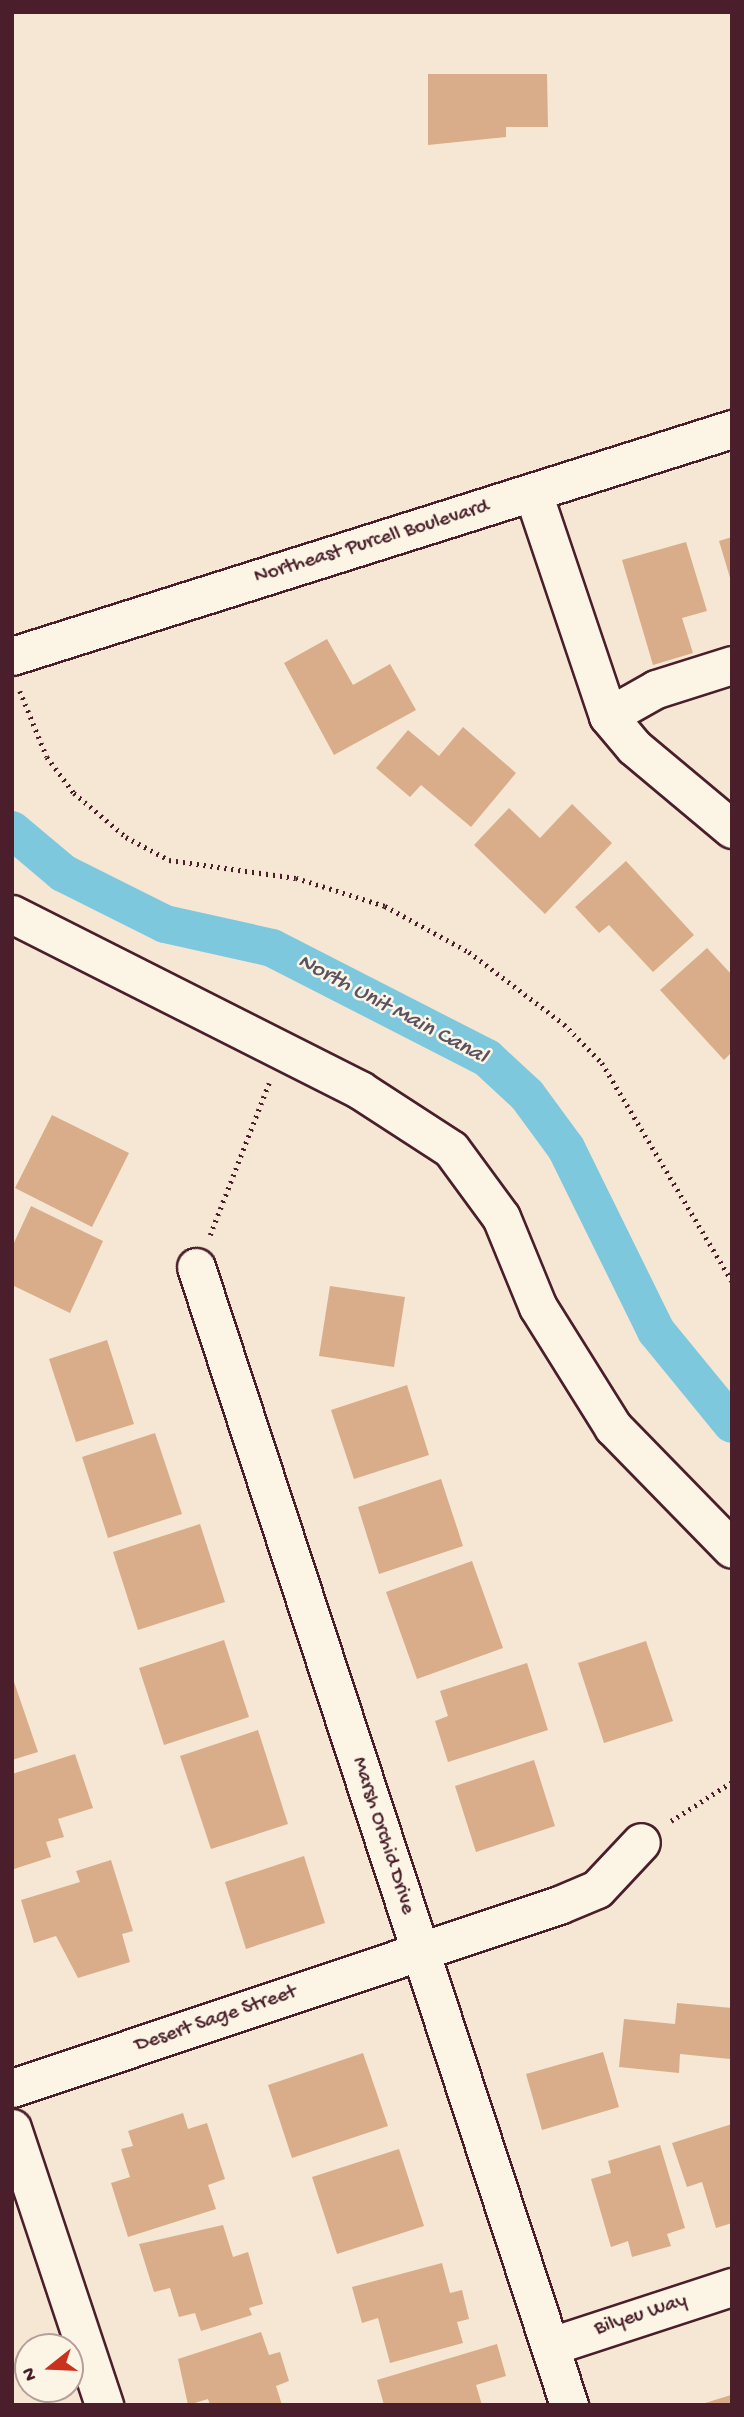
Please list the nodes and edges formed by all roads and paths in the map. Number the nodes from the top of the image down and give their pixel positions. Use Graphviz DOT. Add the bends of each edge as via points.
graph roads {
  1 [pos="732,429"];
  2 [pos="534,493"];
  3 [pos="732,665"];
  4 [pos="14,667"];
  5 [pos="608,716"];
  6 [pos="732,829"];
  7 [pos="12,914"];
  8 [pos="272,1047"];
  9 [pos="223,1205"];
  10 [pos="196,1267"];
  11 [pos="732,1281"];
  12 [pos="732,1549"];
  13 [pos="732,1782"];
  14 [pos="641,1842"];
  15 [pos="420,1951"];
  16 [pos="12,2088"];
  17 [pos="12,2128"];
  18 [pos="732,2287"];
  19 [pos="551,2346"];
  20 [pos="104,2405"];
  21 [pos="569,2405"];
  1 -- 2 [label="street, Northeast Purcell Boulevard"];
  2 -- 4 [label="street, Northeast Purcell Boulevard"];
  2 -- 5 [label="street"];
  3 -- 5 [label="street" via="656,689"];
  4 -- 11 [label="path" via="47,757 74,793 126,837 169,860 296,878 385,906 469,952 564,1024 602,1063"];
  5 -- 6 [label="street" via="634,747"];
  7 -- 8 [label="street"];
  8 -- 9 [label="path" via="268,1091"];
  8 -- 12 [label="street" via="360,1090 451,1149 501,1217 538,1307 613,1427"];
  10 -- 15 [label="street, Marsh Orchid Drive"];
  13 -- 14 [label="path"];
  14 -- 15 [label="street, Desert Sage Street" via="597,1889"];
  15 -- 16 [label="street, Desert Sage Street"];
  15 -- 19 [label="street, Marsh Orchid Drive"];
  17 -- 20 [label="street"];
  18 -- 19 [label="street, Bilyeu Way"];
  19 -- 21 [label="street, Marsh Orchid Drive"];
}
